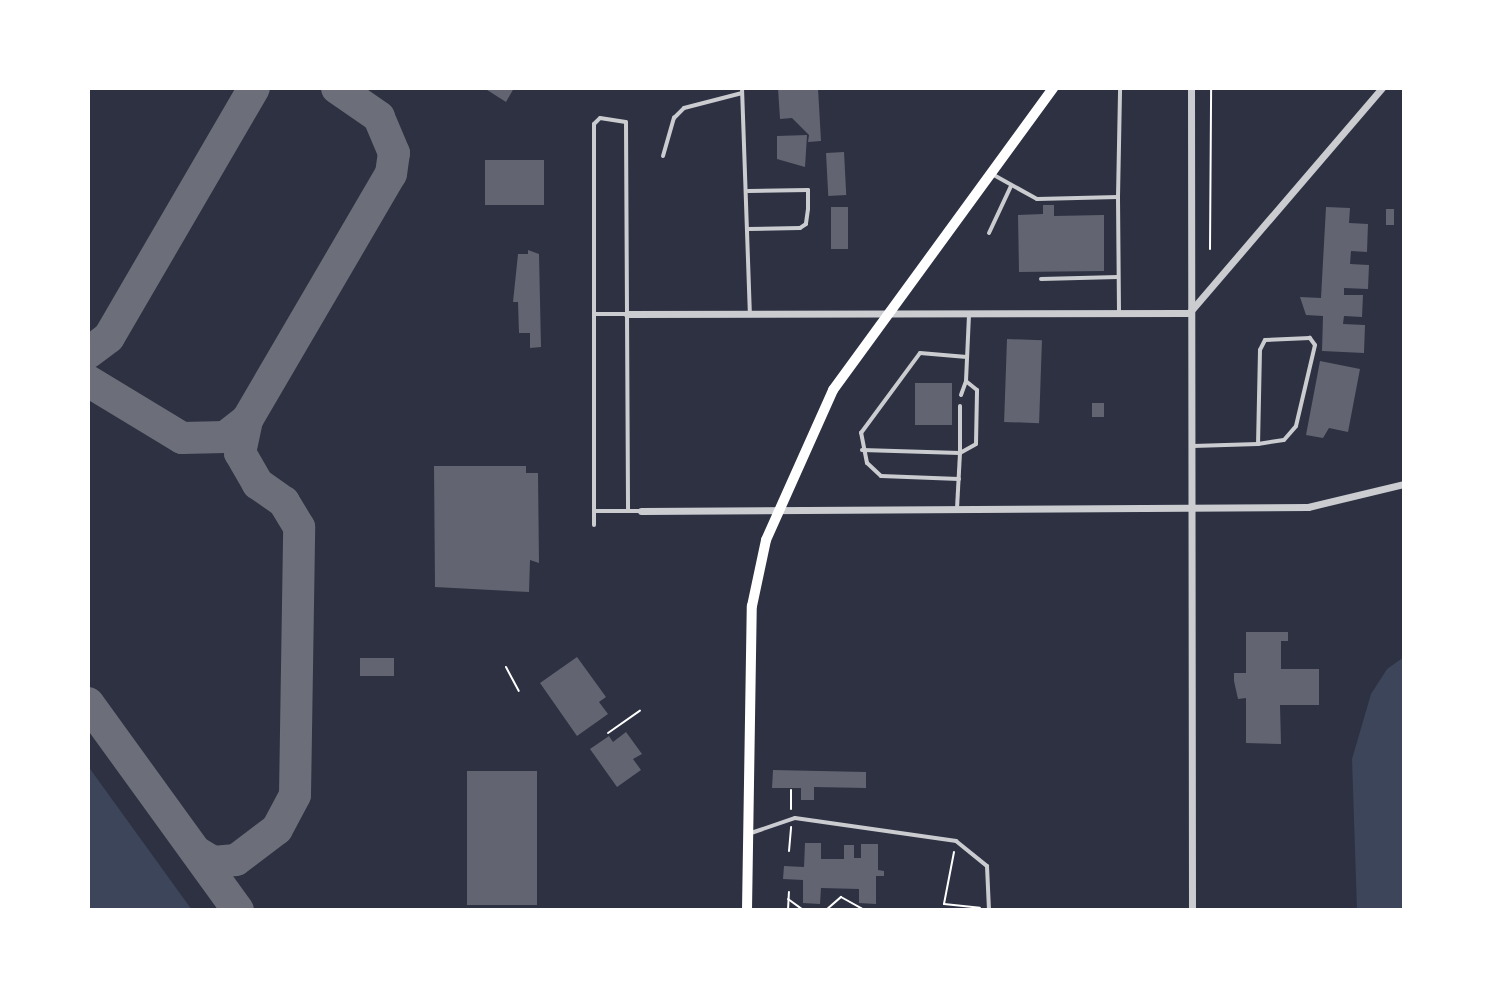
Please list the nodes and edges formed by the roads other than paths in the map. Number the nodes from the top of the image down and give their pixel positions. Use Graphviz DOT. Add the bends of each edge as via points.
graph roads {
  1 [pos="1053,88"];
  2 [pos="1120,88"];
  3 [pos="1191,88"];
  4 [pos="1382,88"];
  5 [pos="742,91"];
  6 [pos="663,156"];
  7 [pos="990,172"];
  8 [pos="1011,186"];
  9 [pos="748,191"];
  10 [pos="1118,197"];
  11 [pos="748,229"];
  12 [pos="989,233"];
  13 [pos="1118,277"];
  14 [pos="1041,279"];
  15 [pos="887,312"];
  16 [pos="969,313"];
  17 [pos="1189,313"];
  18 [pos="594,314"];
  19 [pos="627,314"];
  20 [pos="750,314"];
  21 [pos="1119,314"];
  22 [pos="967,357"];
  23 [pos="966,381"];
  24 [pos="961,395"];
  25 [pos="960,406"];
  26 [pos="1258,444"];
  27 [pos="1189,446"];
  28 [pos="862,450"];
  29 [pos="960,453"];
  30 [pos="959,479"];
  31 [pos="1404,484"];
  32 [pos="781,508"];
  33 [pos="957,509"];
  34 [pos="1190,509"];
  35 [pos="594,511"];
  36 [pos="628,511"];
  37 [pos="641,511"];
  38 [pos="594,525"];
  39 [pos="747,834"];
  40 [pos="989,909"];
  41 [pos="747,910"];
  42 [pos="1192,910"];
  1 -- 7 [label="main road"];
  2 -- 10 [label="lane"];
  3 -- 17 [label="street"];
  4 -- 17 [label="street"];
  5 -- 6 [label="lane" via="684,108 674,118"];
  5 -- 9 [label="lane"];
  7 -- 8 [label="lane"];
  7 -- 15 [label="main road"];
  8 -- 10 [label="lane" via="1037,199"];
  8 -- 12 [label="lane"];
  9 -- 11 [label="lane"];
  9 -- 11 [label="lane" via="808,190 806,224 800,228"];
  10 -- 13 [label="lane"];
  11 -- 20 [label="lane"];
  13 -- 14 [label="lane"];
  13 -- 21 [label="lane"];
  15 -- 16 [label="street"];
  15 -- 20 [label="street"];
  15 -- 32 [label="main road" via="833,390"];
  16 -- 21 [label="street"];
  16 -- 22 [label="lane"];
  17 -- 21 [label="street"];
  17 -- 27 [label="street"];
  18 -- 19 [label="lane"];
  18 -- 19 [label="lane" via="594,124 600,118 626,122"];
  18 -- 35 [label="lane"];
  19 -- 20 [label="street"];
  19 -- 36 [label="lane"];
  22 -- 23 [label="lane"];
  22 -- 28 [label="lane" via="920,353 868,419 861,433"];
  23 -- 24 [label="lane"];
  23 -- 29 [label="lane" via="977,390 976,444"];
  25 -- 29 [label="lane"];
  26 -- 26 [label="lane" via="1260,350 1265,340 1310,338 1315,345 1296,426 1284,440"];
  26 -- 27 [label="lane"];
  27 -- 34 [label="street"];
  28 -- 29 [label="lane"];
  28 -- 30 [label="lane" via="881,476"];
  29 -- 30 [label="lane"];
  30 -- 33 [label="lane"];
  31 -- 34 [label="street" via="1308,507"];
  32 -- 33 [label="street"];
  32 -- 37 [label="street"];
  32 -- 39 [label="main road" via="766,540 752,606"];
  33 -- 34 [label="street"];
  34 -- 42 [label="street"];
  35 -- 36 [label="lane"];
  35 -- 38 [label="lane"];
  36 -- 37 [label="lane"];
  39 -- 40 [label="lane" via="795,818 956,841 987,866"];
  39 -- 41 [label="main road"];
}
